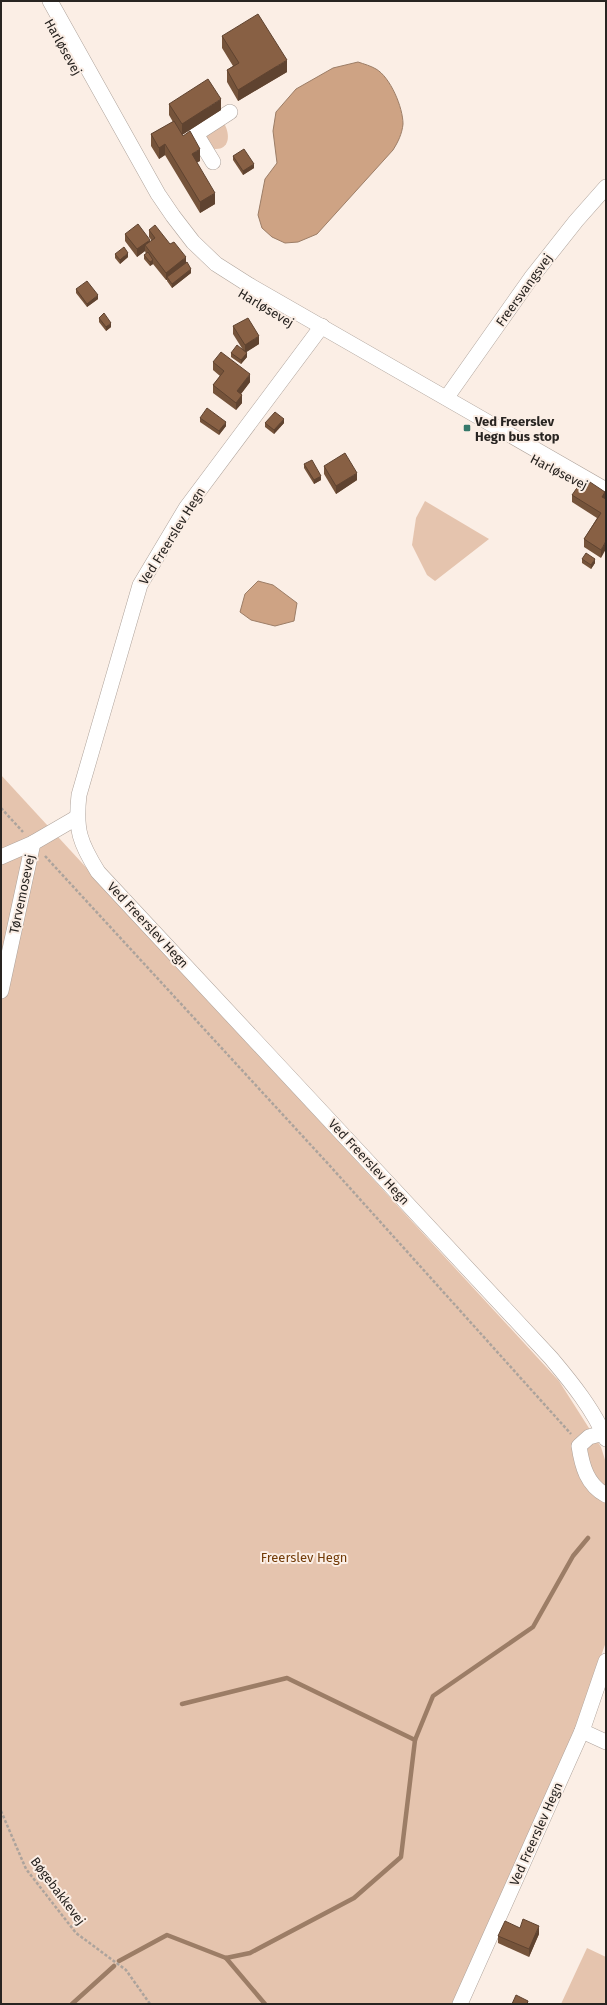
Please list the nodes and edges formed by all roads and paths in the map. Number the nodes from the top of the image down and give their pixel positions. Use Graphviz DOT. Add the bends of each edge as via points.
graph roads {
  1 [pos="50,1"];
  2 [pos="230,112"];
  3 [pos="213,162"];
  4 [pos="606,186"];
  5 [pos="322,326"];
  6 [pos="447,398"];
  7 [pos="606,490"];
  8 [pos="1,808"];
  9 [pos="76,818"];
  10 [pos="33,843"];
  11 [pos="1,856"];
  12 [pos="1,991"];
  13 [pos="605,1436"];
  14 [pos="579,1446"];
  15 [pos="606,1495"];
  16 [pos="606,1661"];
  17 [pos="582,1731"];
  18 [pos="606,1742"];
  19 [pos="1,1810"];
  20 [pos="150,2004"];
  21 [pos="460,2004"];
  1 -- 5 [label="street, Harløsevej" via="158,194 194,242 216,264"];
  2 -- 3 [label="street" via="196,134"];
  4 -- 6 [label="street, Freersvangsvej" via="531,278"];
  5 -- 6 [label="street, Harløsevej"];
  5 -- 9 [label="street, Ved Freerslev Hegn" via="186,508 140,585 79,796"];
  6 -- 7 [label="street, Harløsevej"];
  8 -- 10 [label="path"];
  9 -- 10 [label="street"];
  9 -- 13 [label="street, Ved Freerslev Hegn" via="80,836 98,872 551,1358 576,1388"];
  10 -- 11 [label="street"];
  10 -- 12 [label="street, Tørvemosevej"];
  10 -- 14 [label="path" via="363,1202 565,1426"];
  13 -- 14 [label="street" via="589,1437"];
  14 -- 15 [label="street" via="583,1470 599,1491"];
  16 -- 17 [label="street, Ved Freerslev Hegn"];
  17 -- 18 [label="street"];
  17 -- 21 [label="street, Ved Freerslev Hegn"];
  19 -- 20 [label="path, Bøgebakkevej" via="26,1869 76,1933 126,1970"];
}
